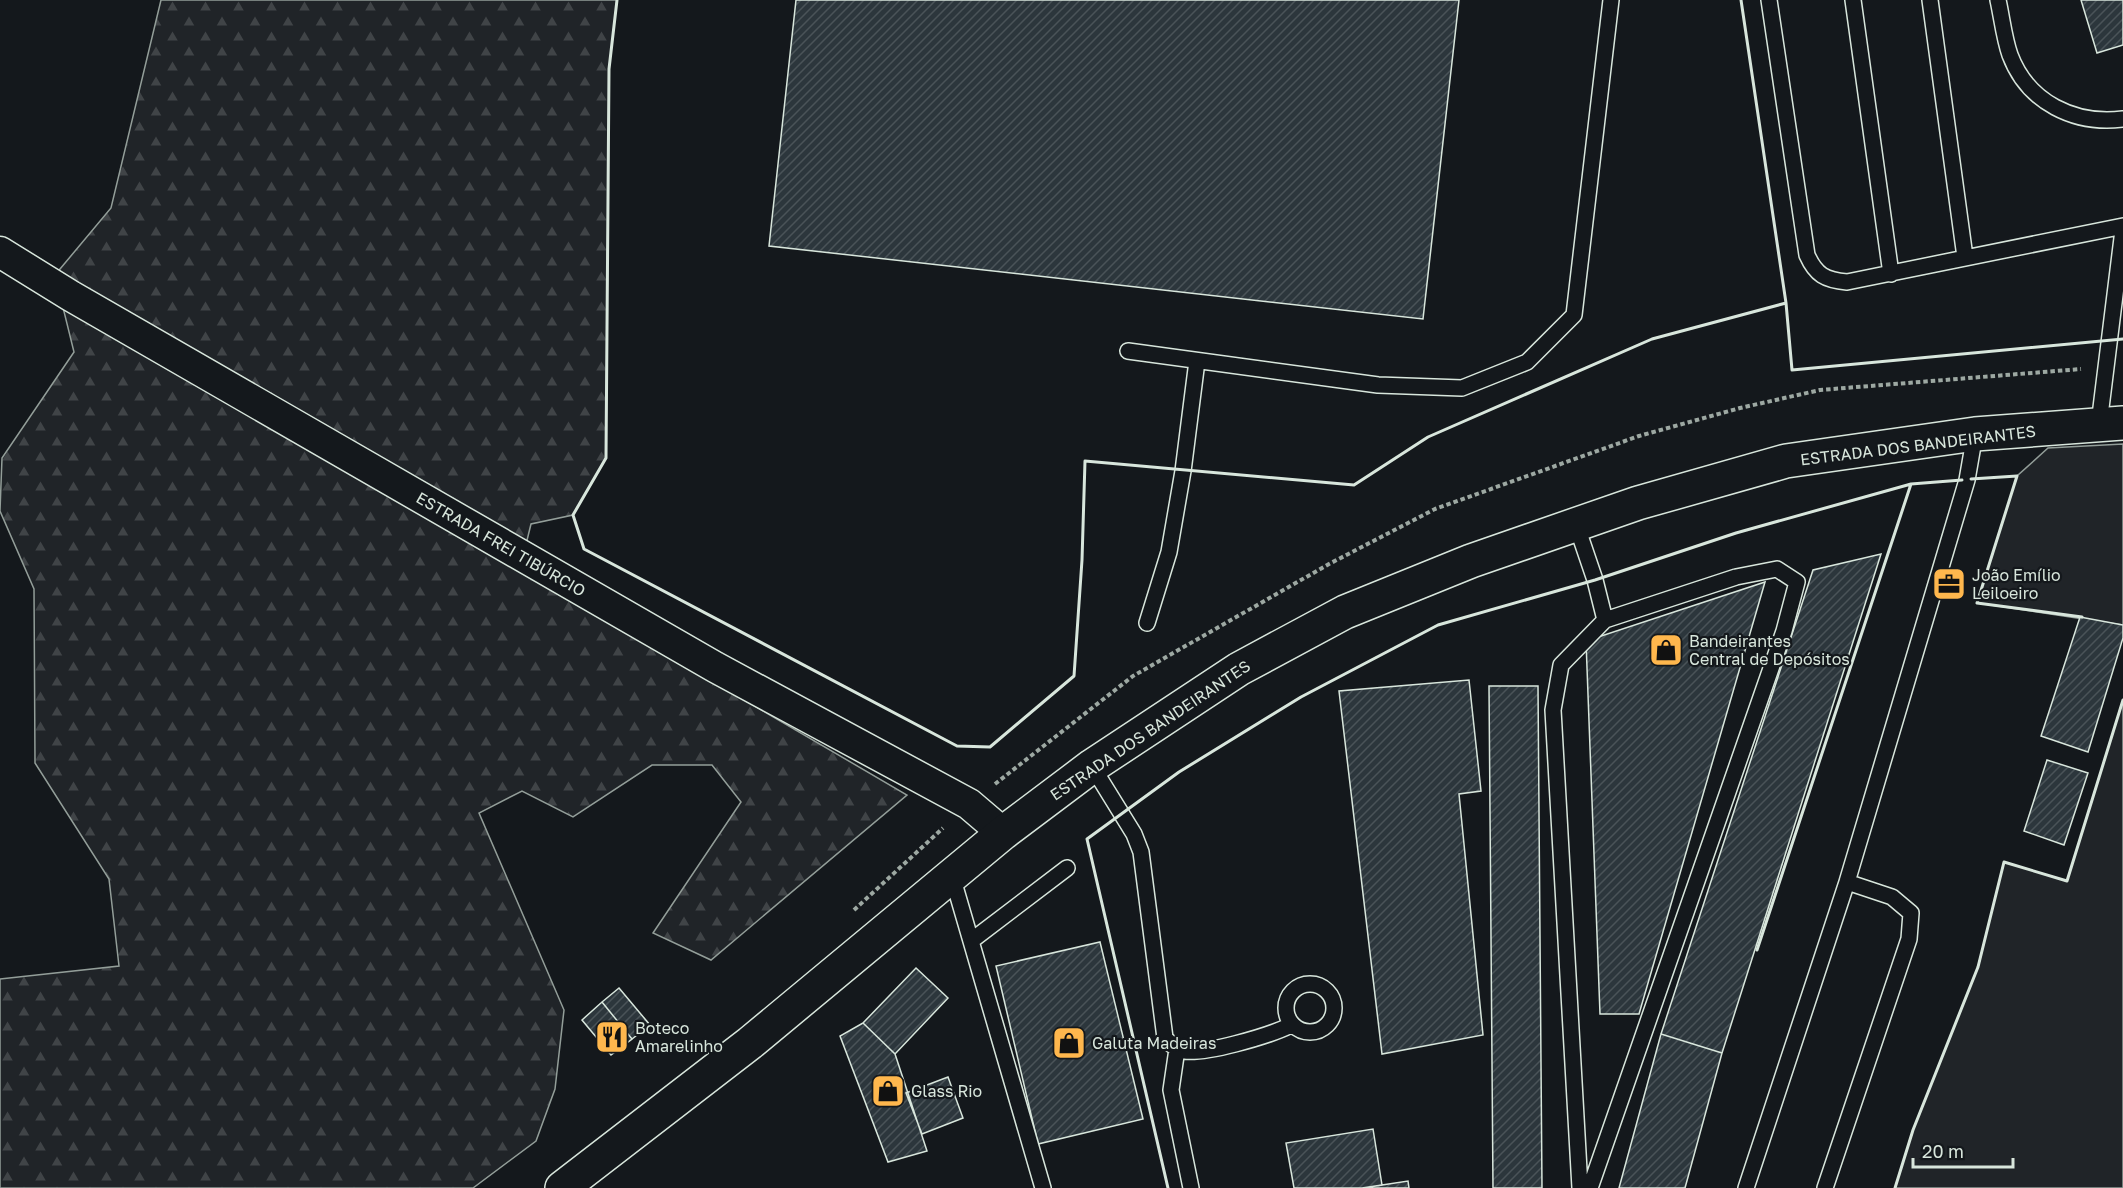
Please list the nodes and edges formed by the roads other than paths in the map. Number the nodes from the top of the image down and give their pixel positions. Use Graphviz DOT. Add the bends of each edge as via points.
graph roads {
  1 [pos="1611,0"];
  2 [pos="1769,0"];
  3 [pos="1853,0"];
  4 [pos="1930,0"];
  5 [pos="1998,0"];
  6 [pos="2123,119"];
  7 [pos="2123,228"];
  8 [pos="0,252"];
  9 [pos="1965,257"];
  10 [pos="1891,274"];
  11 [pos="1128,351"];
  12 [pos="1197,361"];
  13 [pos="2111,424"];
  14 [pos="1975,434"];
  15 [pos="1576,524"];
  16 [pos="1605,620"];
  17 [pos="1147,623"];
  18 [pos="1092,766"];
  19 [pos="1003,833"];
  20 [pos="1067,868"];
  21 [pos="952,876"];
  22 [pos="1847,882"];
  23 [pos="971,941"];
  24 [pos="1291,1025"];
  25 [pos="1177,1049"];
  26 [pos="562,1188"];
  27 [pos="1043,1188"];
  28 [pos="1191,1188"];
  29 [pos="1581,1188"];
  30 [pos="1590,1188"];
  31 [pos="1746,1188"];
  32 [pos="1825,1188"];
  1 -- 12 [label="lane" via="1574,315 1527,362 1462,388 1378,385"];
  2 -- 10 [label="lane" via="1805,246 1814,271 1833,281 1847,282"];
  3 -- 10 [label="lane"];
  4 -- 9 [label="lane"];
  5 -- 6 [label="lane" via="2010,55 2023,79 2047,103 2084,120"];
  7 -- 9 [label="lane"];
  7 -- 13 [label="lane"];
  8 -- 19 [label="street, ESTRADA FREI TIBÚRCIO" via="715,667 969,804"];
  9 -- 10 [label="lane"];
  11 -- 12 [label="lane"];
  12 -- 17 [label="lane" via="1169,552"];
  13 -- 14 [label="main road, ESTRADA DOS BANDEIRANTES"];
  14 -- 15 [label="main road, ESTRADA DOS BANDEIRANTES" via="1786,461"];
  14 -- 22 [label="lane" via="1967,480"];
  15 -- 16 [label="lane"];
  15 -- 18 [label="main road, ESTRADA DOS BANDEIRANTES" via="1345,612 1239,669"];
  16 -- 29 [label="lane" via="1561,665 1553,710"];
  16 -- 30 [label="lane" via="1736,577 1777,569 1797,582 1784,631"];
  18 -- 19 [label="main road, ESTRADA DOS BANDEIRANTES"];
  18 -- 25 [label="lane" via="1141,852 1161,1020 1165,1038"];
  19 -- 21 [label="main road, ESTRADA DOS BANDEIRANTES"];
  20 -- 23 [label="lane"];
  21 -- 23 [label="lane"];
  21 -- 26 [label="main road, ESTRADA DOS BANDEIRANTES" via="750,1042"];
  22 -- 31 [label="lane"];
  22 -- 32 [label="lane" via="1892,897 1911,913 1912,923"];
  23 -- 27 [label="lane"];
  24 -- 25 [label="lane" via="1273,1034 1194,1052"];
  25 -- 28 [label="lane" via="1171,1090"];
}
